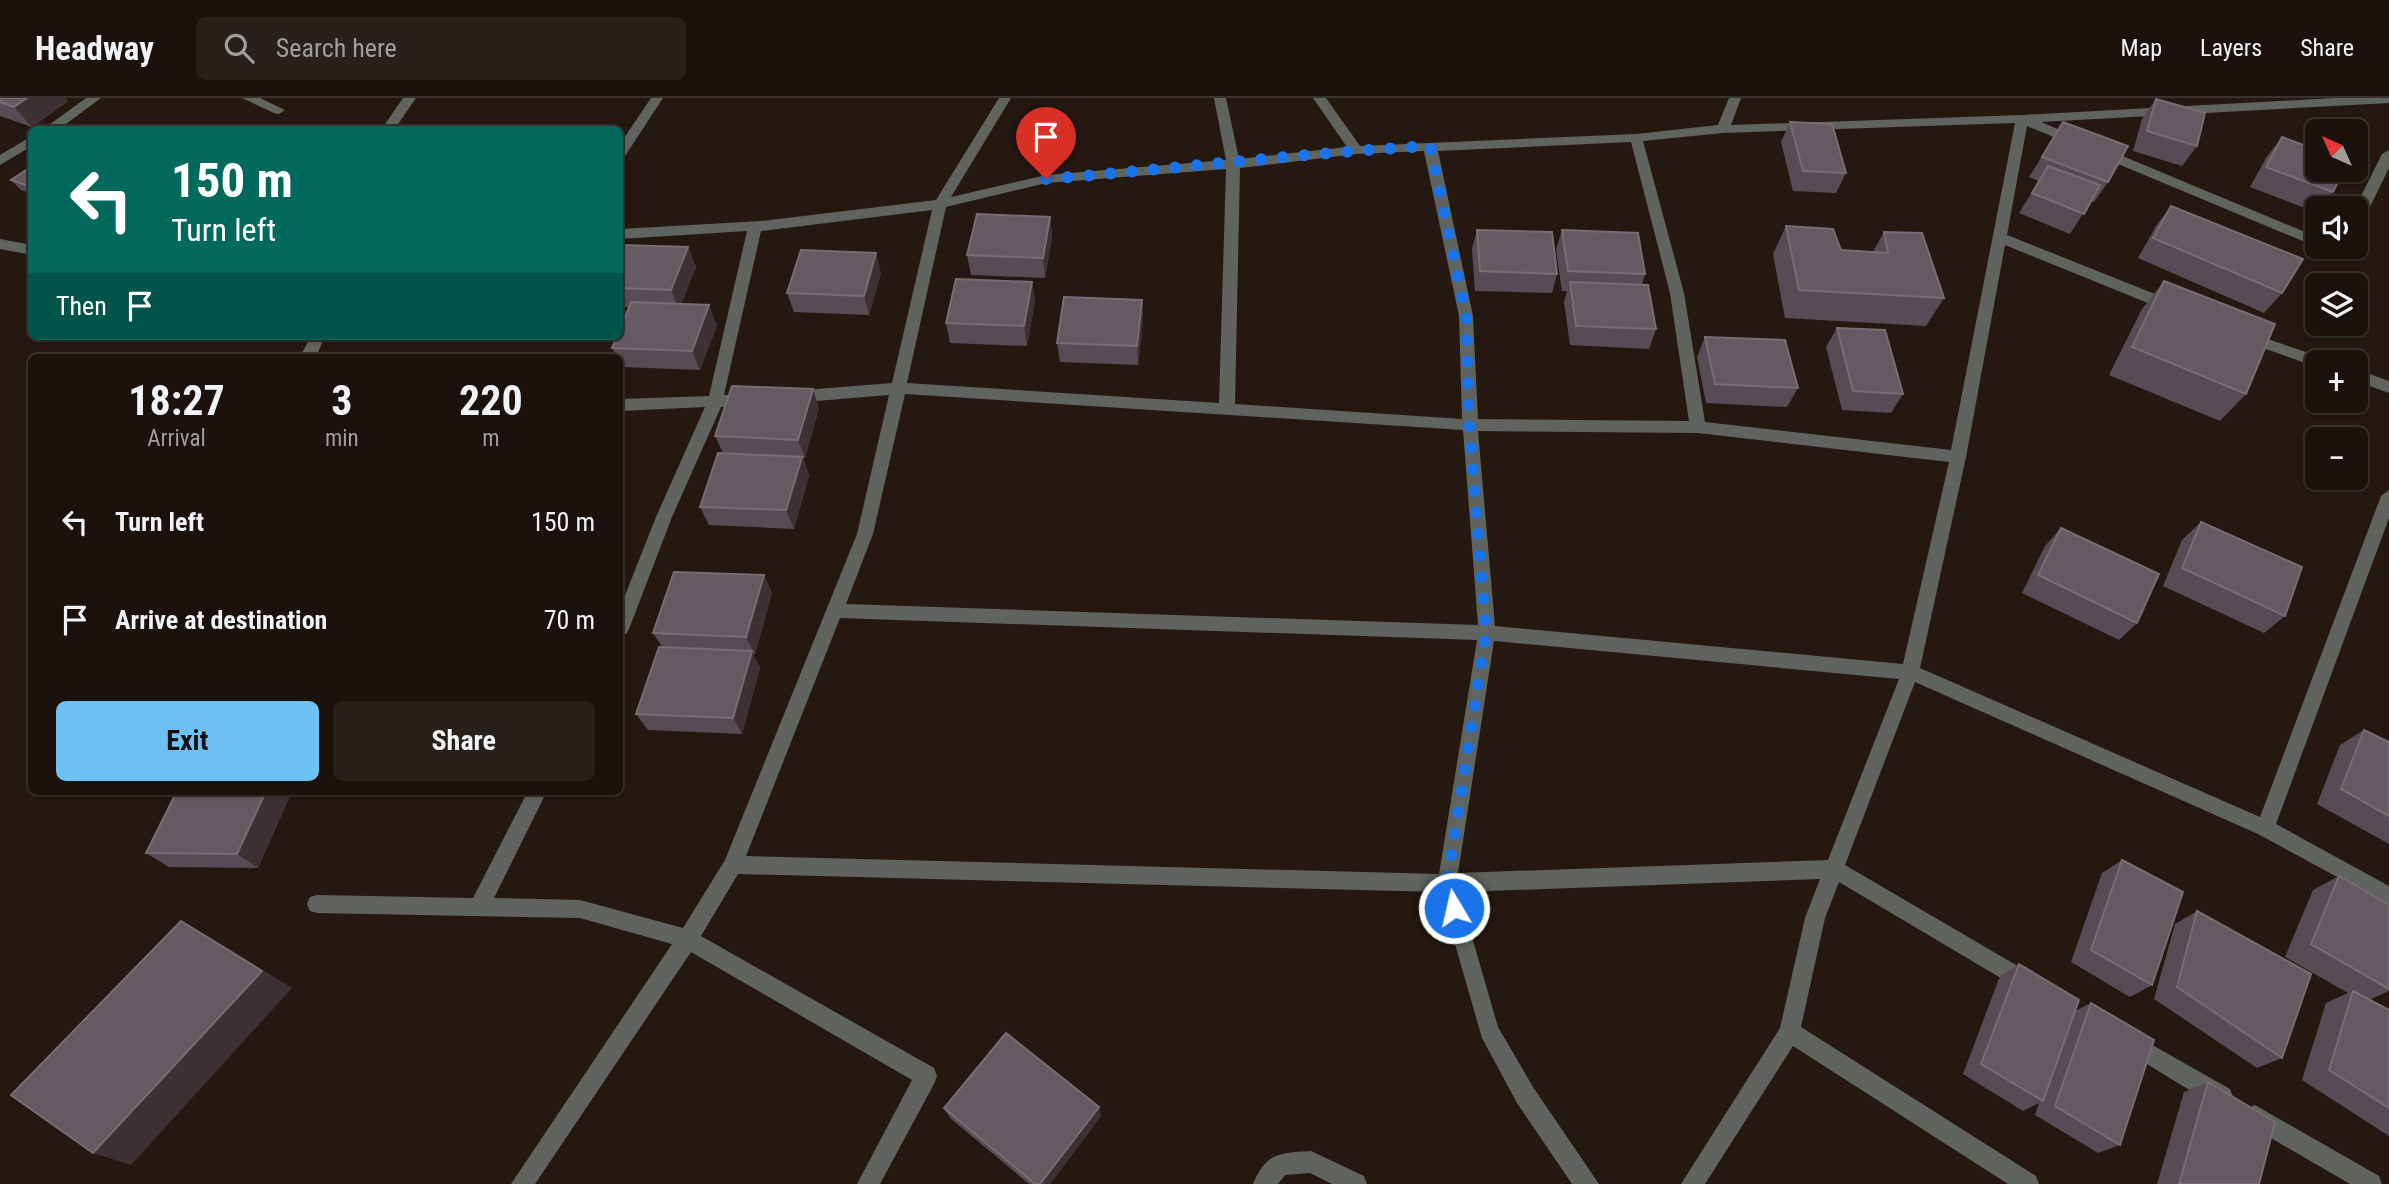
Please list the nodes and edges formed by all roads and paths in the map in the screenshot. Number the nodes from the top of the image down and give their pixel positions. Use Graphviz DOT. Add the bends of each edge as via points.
graph roads {
  1 [pos="95,98"];
  2 [pos="248,98"];
  3 [pos="410,98"];
  4 [pos="657,98"];
  5 [pos="1005,98"];
  6 [pos="1220,98"];
  7 [pos="1319,98"];
  8 [pos="1735,98"];
  9 [pos="2157,98"];
  10 [pos="2389,99"];
  11 [pos="279,110"];
  12 [pos="2162,112"];
  13 [pos="2022,119"];
  14 [pos="54,126"];
  15 [pos="390,126"];
  16 [pos="1723,129"];
  17 [pos="1636,138"];
  18 [pos="28,143"];
  19 [pos="1430,146"];
  20 [pos="623,149"];
  21 [pos="1356,150"];
  22 [pos="2389,154"];
  23 [pos="0,162"];
  24 [pos="1233,164"];
  25 [pos="2368,197"];
  26 [pos="940,204"];
  27 [pos="755,226"];
  28 [pos="623,234"];
  29 [pos="1998,237"];
  30 [pos="2305,237"];
  31 [pos="0,244"];
  32 [pos="28,249"];
  33 [pos="2188,313"];
  34 [pos="2226,328"];
  35 [pos="2305,357"];
  36 [pos="2368,379"];
  37 [pos="2389,387"];
  38 [pos="900,388"];
  39 [pos="715,403"];
  40 [pos="623,405"];
  41 [pos="1227,408"];
  42 [pos="1469,425"];
  43 [pos="1698,427"];
  44 [pos="1958,457"];
  45 [pos="2389,496"];
  46 [pos="2383,536"];
  47 [pos="833,611"];
  48 [pos="623,621"];
  49 [pos="1486,633"];
  50 [pos="1910,672"];
  51 [pos="536,795"];
  52 [pos="2265,828"];
  53 [pos="733,865"];
  54 [pos="1834,869"];
  55 [pos="1447,883"];
  56 [pos="2389,896"];
  57 [pos="317,904"];
  58 [pos="479,907"];
  59 [pos="686,938"];
  60 [pos="2049,995"];
  61 [pos="2108,1030"];
  62 [pos="1790,1032"];
  63 [pos="522,1184"];
  64 [pos="868,1184"];
  65 [pos="1264,1184"];
  66 [pos="1356,1184"];
  67 [pos="1588,1184"];
  68 [pos="1692,1184"];
  69 [pos="2028,1184"];
  70 [pos="2371,1184"];
  1 -- 14 [label="street"];
  2 -- 11 [label="street"];
  3 -- 15 [label="street"];
  4 -- 20 [label="street"];
  5 -- 26 [label="street"];
  6 -- 24 [label="street"];
  7 -- 21 [label="street"];
  8 -- 16 [label="street"];
  9 -- 12 [label="street"];
  10 -- 12 [label="street"];
  12 -- 13 [label="street"];
  13 -- 16 [label="street"];
  13 -- 29 [label="street"];
  13 -- 30 [label="street"];
  16 -- 17 [label="street"];
  17 -- 19 [label="street"];
  17 -- 43 [label="street" via="1677,293"];
  18 -- 23 [label="street"];
  19 -- 21 [label="street"];
  19 -- 42 [label="street" via="1466,316"];
  21 -- 24 [label="street"];
  22 -- 25 [label="street"];
  24 -- 26 [label="street" via="1046,179"];
  24 -- 41 [label="street"];
  26 -- 27 [label="street"];
  26 -- 38 [label="street"];
  27 -- 28 [label="street"];
  27 -- 39 [label="street"];
  29 -- 33 [label="street"];
  29 -- 44 [label="street"];
  31 -- 32 [label="street"];
  34 -- 35 [label="street"];
  36 -- 37 [label="street"];
  38 -- 39 [label="street"];
  38 -- 41 [label="street"];
  38 -- 47 [label="street" via="864,534"];
  39 -- 40 [label="street"];
  39 -- 48 [label="street"];
  41 -- 42 [label="street"];
  42 -- 43 [label="street"];
  42 -- 49 [label="street"];
  43 -- 44 [label="street"];
  44 -- 50 [label="street"];
  45 -- 46 [label="street"];
  46 -- 52 [label="street"];
  47 -- 49 [label="street"];
  47 -- 53 [label="street"];
  49 -- 50 [label="street"];
  49 -- 55 [label="street"];
  50 -- 52 [label="street"];
  50 -- 54 [label="street"];
  51 -- 58 [label="street"];
  52 -- 56 [label="street"];
  53 -- 55 [label="street"];
  53 -- 59 [label="street"];
  54 -- 55 [label="street"];
  54 -- 60 [label="street"];
  54 -- 62 [label="street" via="1815,918"];
  55 -- 67 [label="street" via="1489,1031 1525,1095"];
  57 -- 58 [label="street"];
  58 -- 59 [label="street" via="580,909"];
  59 -- 63 [label="street"];
  59 -- 64 [label="street" via="926,1076"];
  61 -- 70 [label="street"];
  62 -- 68 [label="street"];
  62 -- 69 [label="street"];
  65 -- 66 [label="street" via="1279,1164 1311,1162"];
}
